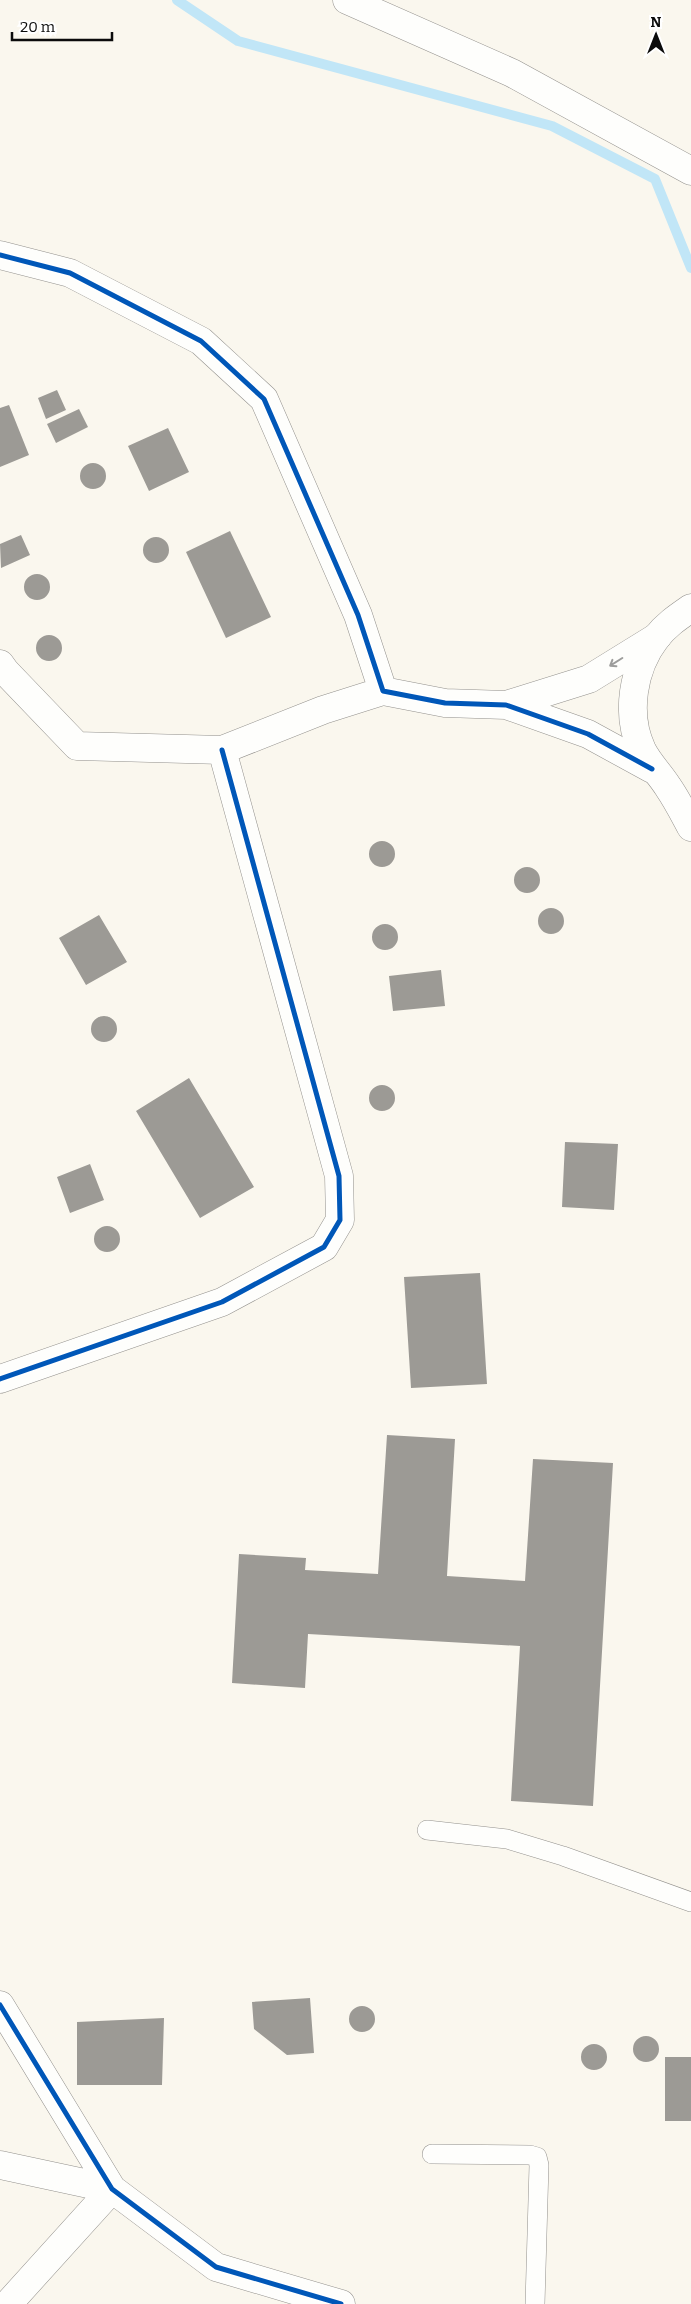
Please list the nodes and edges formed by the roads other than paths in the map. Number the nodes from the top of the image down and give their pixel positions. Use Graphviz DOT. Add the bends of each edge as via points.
graph roads {
  1 [pos="347,0"];
  2 [pos="691,171"];
  3 [pos="0,254"];
  4 [pos="691,608"];
  5 [pos="657,636"];
  6 [pos="2,670"];
  7 [pos="382,692"];
  8 [pos="506,705"];
  9 [pos="222,750"];
  10 [pos="660,777"];
  11 [pos="691,803"];
  12 [pos="691,827"];
  13 [pos="0,1379"];
  14 [pos="427,1830"];
  15 [pos="691,1902"];
  16 [pos="0,2005"];
  17 [pos="432,2154"];
  18 [pos="0,2165"];
  19 [pos="112,2189"];
  20 [pos="8,2304"];
  21 [pos="342,2304"];
  22 [pos="534,2304"];
  1 -- 2 [label="street" via="512,73"];
  3 -- 7 [label="street" via="70,273 201,341 264,399 358,615"];
  4 -- 5 [label="street"];
  5 -- 8 [label="street, one-way" via="589,679"];
  5 -- 10 [label="street" via="644,656 636,678 633,701 634,725 641,748"];
  6 -- 9 [label="street" via="77,746"];
  7 -- 8 [label="street" via="445,703"];
  7 -- 9 [label="street" via="323,710"];
  8 -- 10 [label="street" via="588,734"];
  9 -- 13 [label="street" via="339,1176 340,1220 324,1247 222,1302"];
  10 -- 11 [label="street"];
  10 -- 12 [label="street"];
  14 -- 15 [label="lane" via="507,1839"];
  16 -- 19 [label="street"];
  17 -- 22 [label="lane" via="537,2157"];
  18 -- 19 [label="street"];
  19 -- 20 [label="street"];
  19 -- 21 [label="street" via="216,2267"];
}
